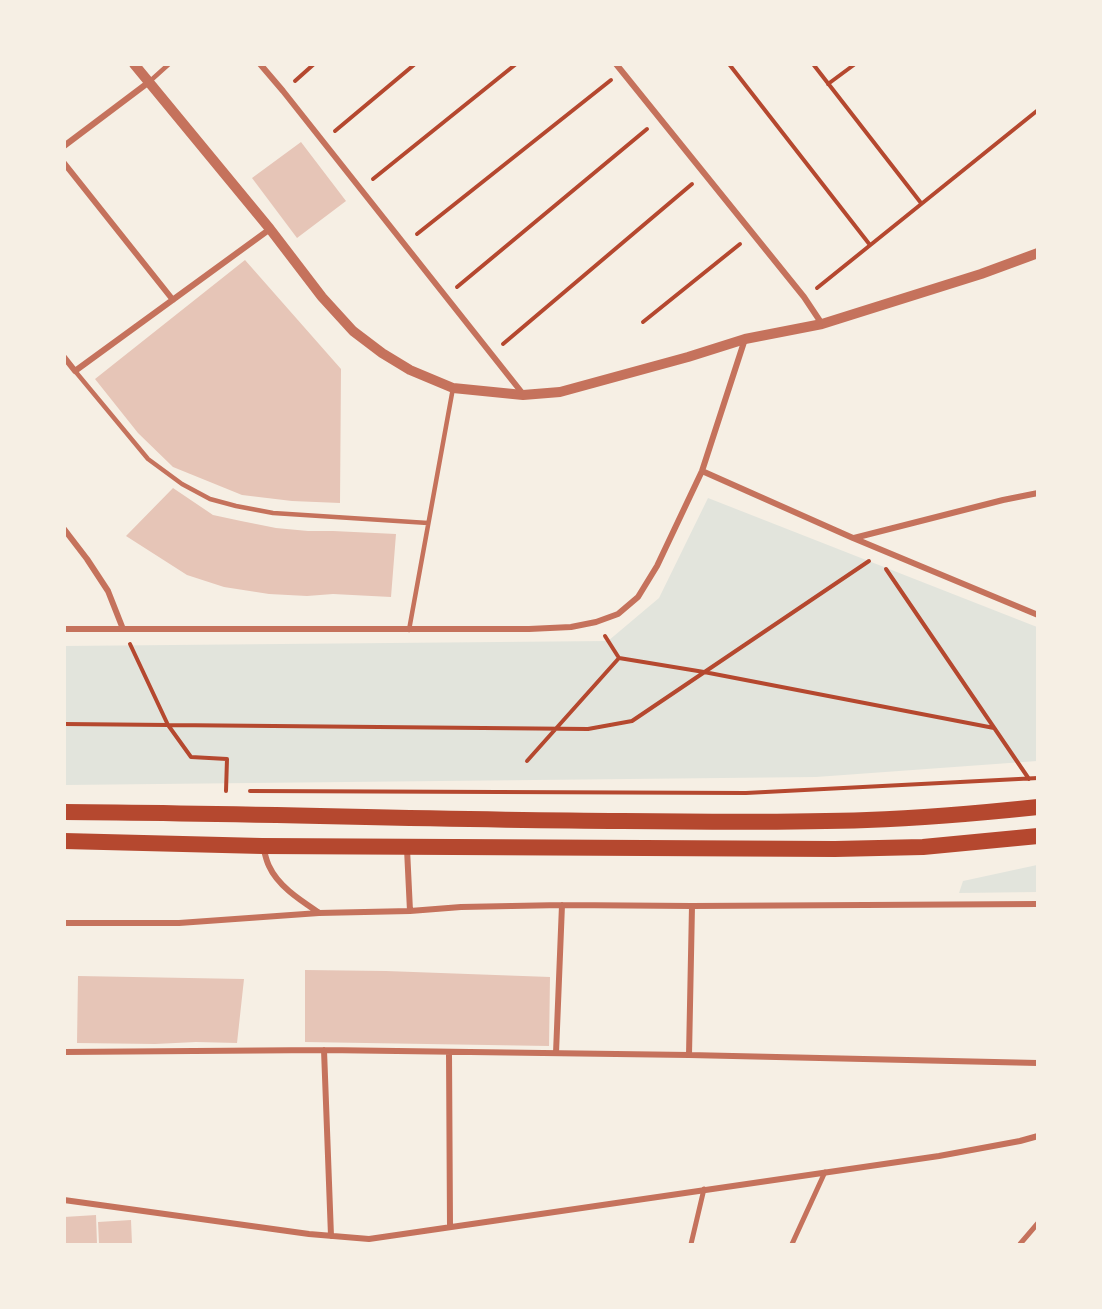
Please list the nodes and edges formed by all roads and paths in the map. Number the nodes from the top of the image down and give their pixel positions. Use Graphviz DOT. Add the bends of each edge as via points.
graph roads {
  1 [pos="135,64"];
  2 [pos="169,64"];
  3 [pos="260,64"];
  4 [pos="314,64"];
  5 [pos="415,64"];
  6 [pos="516,64"];
  7 [pos="616,64"];
  8 [pos="729,64"];
  9 [pos="813,64"];
  10 [pos="855,64"];
  11 [pos="622,72"];
  12 [pos="149,82"];
  13 [pos="828,84"];
  14 [pos="283,91"];
  15 [pos="1038,110"];
  16 [pos="660,119"];
  17 [pos="323,141"];
  18 [pos="64,146"];
  19 [pos="64,163"];
  20 [pos="704,174"];
  21 [pos="360,188"];
  22 [pos="921,203"];
  23 [pos="270,229"];
  24 [pos="752,234"];
  25 [pos="405,244"];
  26 [pos="870,245"];
  27 [pos="1038,253"];
  28 [pos="446,296"];
  29 [pos="804,297"];
  30 [pos="173,300"];
  31 [pos="643,322"];
  32 [pos="822,324"];
  33 [pos="745,339"];
  34 [pos="492,354"];
  35 [pos="64,357"];
  36 [pos="75,371"];
  37 [pos="453,388"];
  38 [pos="523,395"];
  39 [pos="702,471"];
  40 [pos="1038,493"];
  41 [pos="428,523"];
  42 [pos="64,529"];
  43 [pos="854,538"];
  44 [pos="870,544"];
  45 [pos="877,555"];
  46 [pos="1038,615"];
  47 [pos="596,622"];
  48 [pos="64,629"];
  49 [pos="123,629"];
  50 [pos="409,630"];
  51 [pos="619,658"];
  52 [pos="704,672"];
  53 [pos="64,724"];
  54 [pos="168,725"];
  55 [pos="994,728"];
  56 [pos="555,729"];
  57 [pos="527,761"];
  58 [pos="1038,778"];
  59 [pos="1030,779"];
  60 [pos="215,790"];
  61 [pos="250,791"];
  62 [pos="1038,807"];
  63 [pos="64,812"];
  64 [pos="1038,836"];
  65 [pos="64,841"];
  66 [pos="262,846"];
  67 [pos="407,846"];
  68 [pos="1038,904"];
  69 [pos="562,905"];
  70 [pos="692,906"];
  71 [pos="410,911"];
  72 [pos="319,913"];
  73 [pos="64,923"];
  74 [pos="324,1050"];
  75 [pos="64,1052"];
  76 [pos="449,1052"];
  77 [pos="556,1053"];
  78 [pos="689,1055"];
  79 [pos="1038,1064"];
  80 [pos="1038,1136"];
  81 [pos="825,1172"];
  82 [pos="704,1189"];
  83 [pos="64,1200"];
  84 [pos="1038,1223"];
  85 [pos="450,1226"];
  86 [pos="331,1236"];
  87 [pos="368,1242"];
  88 [pos="691,1245"];
  89 [pos="792,1245"];
  90 [pos="1020,1245"];
  1 -- 12 [label="street"];
  2 -- 12 [label="lane"];
  3 -- 14 [label="street"];
  4 -- 14 [label="path"];
  5 -- 17 [label="path"];
  6 -- 21 [label="path"];
  7 -- 11 [label="street"];
  8 -- 26 [label="path"];
  9 -- 13 [label="path"];
  10 -- 13 [label="path"];
  11 -- 16 [label="street"];
  11 -- 25 [label="path"];
  12 -- 18 [label="street"];
  12 -- 23 [label="street"];
  13 -- 22 [label="path"];
  14 -- 17 [label="street"];
  15 -- 22 [label="path"];
  16 -- 20 [label="street"];
  16 -- 28 [label="path"];
  17 -- 21 [label="street"];
  19 -- 30 [label="street"];
  20 -- 24 [label="street"];
  20 -- 34 [label="path"];
  21 -- 25 [label="street"];
  22 -- 26 [label="path"];
  23 -- 30 [label="street"];
  23 -- 37 [label="street" via="352,331 410,370"];
  24 -- 29 [label="street"];
  24 -- 31 [label="path"];
  25 -- 28 [label="street"];
  26 -- 29 [label="path"];
  27 -- 32 [label="street"];
  28 -- 34 [label="street"];
  29 -- 32 [label="street"];
  30 -- 36 [label="street"];
  32 -- 33 [label="street"];
  33 -- 38 [label="street" via="560,392"];
  33 -- 39 [label="street"];
  34 -- 38 [label="street"];
  35 -- 36 [label="street"];
  36 -- 41 [label="lane" via="148,459 210,499 273,513"];
  37 -- 38 [label="street"];
  37 -- 41 [label="lane"];
  39 -- 43 [label="street"];
  39 -- 47 [label="street" via="638,597 618,614"];
  40 -- 43 [label="street"];
  41 -- 50 [label="lane"];
  42 -- 49 [label="street" via="108,591"];
  43 -- 44 [label="street"];
  44 -- 45 [label="path"];
  44 -- 46 [label="street"];
  45 -- 52 [label="path"];
  45 -- 55 [label="path"];
  47 -- 50 [label="street" via="529,629"];
  47 -- 51 [label="path"];
  48 -- 49 [label="street"];
  49 -- 50 [label="street"];
  49 -- 54 [label="path"];
  51 -- 52 [label="path"];
  51 -- 56 [label="path"];
  52 -- 55 [label="path"];
  52 -- 56 [label="path" via="632,721 588,729"];
  53 -- 54 [label="path"];
  54 -- 56 [label="path"];
  54 -- 60 [label="path" via="191,757 227,759 226,790"];
  55 -- 59 [label="path"];
  56 -- 57 [label="path"];
  58 -- 59 [label="path"];
  59 -- 61 [label="path" via="746,793"];
  62 -- 63 [label="highway" via="954,816 782,822"];
  64 -- 67 [label="highway" via="923,847 835,849"];
  65 -- 66 [label="highway"];
  66 -- 67 [label="highway"];
  66 -- 72 [label="street" via="278,881"];
  67 -- 71 [label="street"];
  68 -- 70 [label="street"];
  69 -- 70 [label="street"];
  69 -- 71 [label="street"];
  69 -- 77 [label="street"];
  70 -- 78 [label="street"];
  71 -- 72 [label="street"];
  72 -- 73 [label="street" via="178,923"];
  74 -- 75 [label="street"];
  74 -- 76 [label="street"];
  74 -- 86 [label="street"];
  76 -- 77 [label="street"];
  76 -- 85 [label="street"];
  77 -- 78 [label="street"];
  78 -- 79 [label="street"];
  80 -- 81 [label="street"];
  81 -- 82 [label="street"];
  81 -- 89 [label="street"];
  82 -- 85 [label="street"];
  82 -- 88 [label="street"];
  83 -- 86 [label="street"];
  84 -- 90 [label="street"];
  85 -- 87 [label="street"];
  86 -- 87 [label="street"];
}
